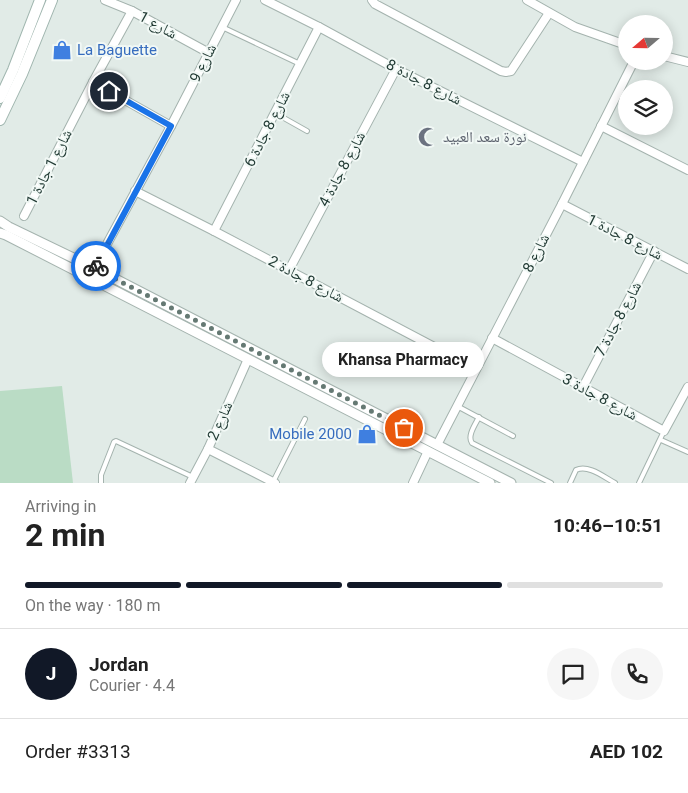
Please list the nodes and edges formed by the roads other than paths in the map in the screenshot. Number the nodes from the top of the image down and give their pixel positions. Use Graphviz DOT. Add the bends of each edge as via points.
graph roads {
  1 [pos="40,0"];
  2 [pos="52,0"];
  3 [pos="105,0"];
  4 [pos="236,0"];
  5 [pos="266,0"];
  6 [pos="372,0"];
  7 [pos="527,0"];
  8 [pos="132,11"];
  9 [pos="549,13"];
  10 [pos="222,27"];
  11 [pos="319,27"];
  12 [pos="618,41"];
  13 [pos="209,53"];
  14 [pos="673,58"];
  15 [pos="688,62"];
  16 [pos="300,64"];
  17 [pos="396,69"];
  18 [pos="629,70"];
  19 [pos="93,82"];
  20 [pos="0,98"];
  21 [pos="275,113"];
  22 [pos="0,120"];
  23 [pos="171,126"];
  24 [pos="601,126"];
  25 [pos="307,131"];
  26 [pos="583,162"];
  27 [pos="688,170"];
  28 [pos="135,191"];
  29 [pos="562,204"];
  30 [pos="24,216"];
  31 [pos="0,221"];
  32 [pos="214,231"];
  33 [pos="0,233"];
  34 [pos="654,251"];
  35 [pos="94,268"];
  36 [pos="688,269"];
  37 [pos="289,270"];
  38 [pos="492,338"];
  39 [pos="248,359"];
  40 [pos="476,370"];
  41 [pos="583,387"];
  42 [pos="688,387"];
  43 [pos="457,406"];
  44 [pos="479,417"];
  45 [pos="305,419"];
  46 [pos="664,431"];
  47 [pos="513,436"];
  48 [pos="661,440"];
  49 [pos="437,445"];
  50 [pos="208,449"];
  51 [pos="428,451"];
  52 [pos="688,452"];
  53 [pos="192,480"];
  54 [pos="274,482"];
  55 [pos="101,483"];
  56 [pos="413,483"];
  57 [pos="490,483"];
  58 [pos="511,483"];
  59 [pos="551,483"];
  60 [pos="570,483"];
  61 [pos="615,483"];
  62 [pos="639,483"];
  1 -- 20 [label="main road"];
  2 -- 22 [label="main road"];
  3 -- 8 [label="street, شارع 1"];
  4 -- 10 [label="street, شارع 9"];
  5 -- 11 [label="street, شارع 8 جادة 8"];
  6 -- 9 [label="street" via="506,72 511,71"];
  7 -- 9 [label="street"];
  8 -- 13 [label="street, شارع 1"];
  8 -- 19 [label="street, شارع 1 جادة 1"];
  9 -- 12 [label="street" via="575,28"];
  10 -- 13 [label="street, شارع 9"];
  10 -- 16 [label="lane"];
  11 -- 16 [label="street, شارع 8 جادة 6"];
  11 -- 17 [label="street, شارع 8 جادة 8"];
  13 -- 23 [label="street, شارع 9"];
  14 -- 15 [label="street"];
  16 -- 21 [label="street, شارع 8 جادة 6"];
  17 -- 26 [label="street, شارع 8 جادة 8"];
  17 -- 37 [label="street, شارع 8 جادة 4"];
  18 -- 24 [label="street, شارع 8"];
  19 -- 23 [label="street"];
  19 -- 30 [label="street, شارع 1 جادة 1"];
  21 -- 25 [label="lane"];
  21 -- 32 [label="street, شارع 8 جادة 6"];
  23 -- 28 [label="street, شارع 9"];
  24 -- 26 [label="street, شارع 8"];
  24 -- 27 [label="street"];
  26 -- 29 [label="street, شارع 8"];
  28 -- 32 [label="street, شارع 8 جادة 2"];
  28 -- 35 [label="street, شارع 9"];
  29 -- 34 [label="street, شارع 8 جادة 1"];
  29 -- 38 [label="street, شارع 8"];
  31 -- 35 [label="street"];
  32 -- 37 [label="street, شارع 8 جادة 2"];
  33 -- 39 [label="street"];
  34 -- 36 [label="street, شارع 8 جادة 1"];
  34 -- 41 [label="street, شارع 8 جادة 7"];
  35 -- 49 [label="street"];
  37 -- 40 [label="street, شارع 8 جادة 2"];
  38 -- 40 [label="street, شارع 8"];
  38 -- 41 [label="street, شارع 8 جادة 3"];
  39 -- 50 [label="street, شارع 2"];
  39 -- 51 [label="street"];
  40 -- 43 [label="street, شارع 8"];
  41 -- 46 [label="street, شارع 8 جادة 3"];
  42 -- 46 [label="street"];
  43 -- 44 [label="lane"];
  43 -- 49 [label="street, شارع 8"];
  44 -- 47 [label="lane"];
  44 -- 59 [label="lane" via="470,442"];
  45 -- 54 [label="lane"];
  46 -- 48 [label="lane"];
  48 -- 52 [label="lane"];
  48 -- 62 [label="lane"];
  49 -- 58 [label="street"];
  50 -- 53 [label="street, شارع 2"];
  50 -- 54 [label="street"];
  51 -- 56 [label="street"];
  51 -- 57 [label="street"];
  53 -- 55 [label="lane" via="116,441 101,475"];
  60 -- 61 [label="lane" via="576,470 582,468"];
}
